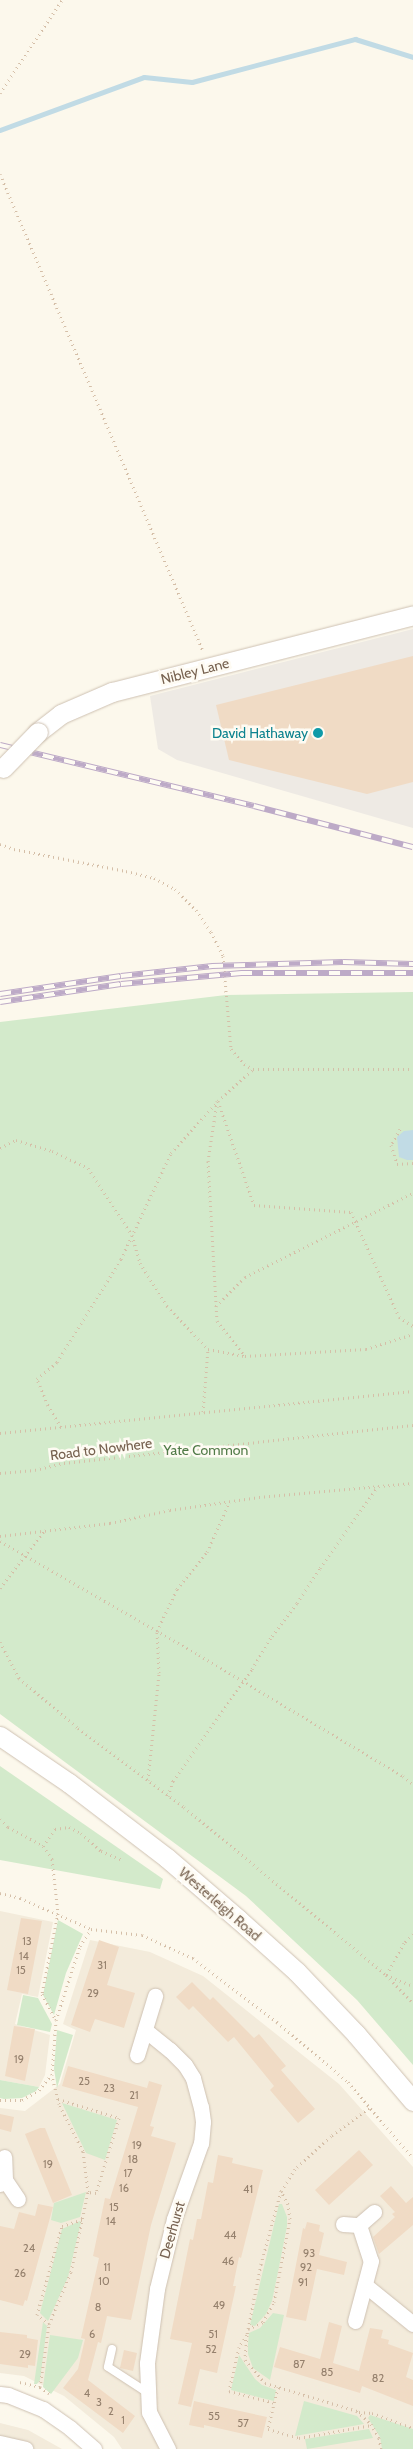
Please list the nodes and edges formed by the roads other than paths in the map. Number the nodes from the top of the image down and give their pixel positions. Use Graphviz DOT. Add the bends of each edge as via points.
graph roads {
  1 [pos="413,615"];
  2 [pos="1,769"];
  3 [pos="0,1736"];
  4 [pos="155,1996"];
  5 [pos="145,2030"];
  6 [pos="137,2055"];
  7 [pos="413,2101"];
  8 [pos="4,2157"];
  9 [pos="2,2182"];
  10 [pos="18,2199"];
  11 [pos="374,2212"];
  12 [pos="342,2224"];
  13 [pos="359,2225"];
  14 [pos="365,2285"];
  15 [pos="355,2321"];
  16 [pos="413,2324"];
  17 [pos="112,2349"];
  18 [pos="148,2393"];
  19 [pos="0,2394"];
  20 [pos="0,2443"];
  21 [pos="25,2449"];
  22 [pos="94,2449"];
  23 [pos="168,2449"];
  1 -- 2 [label="street, Nibley Lane, bridge" via="112,692 61,714"];
  3 -- 7 [label="street, Westerleigh Road" via="69,1783 166,1858 246,1926 297,1972"];
  4 -- 5 [label="street"];
  5 -- 6 [label="street"];
  5 -- 18 [label="street, Deerhurst" via="185,2065 193,2078 203,2122 201,2143 174,2219 156,2288 147,2363"];
  8 -- 9 [label="street"];
  9 -- 10 [label="street"];
  11 -- 13 [label="street"];
  12 -- 13 [label="street"];
  13 -- 14 [label="street" via="371,2261"];
  14 -- 15 [label="street"];
  14 -- 16 [label="street"];
  17 -- 18 [label="lane" via="108,2367"];
  18 -- 23 [label="street, Deerhurst" via="149,2412"];
  19 -- 22 [label="street" via="43,2409"];
  20 -- 21 [label="street"];
}
